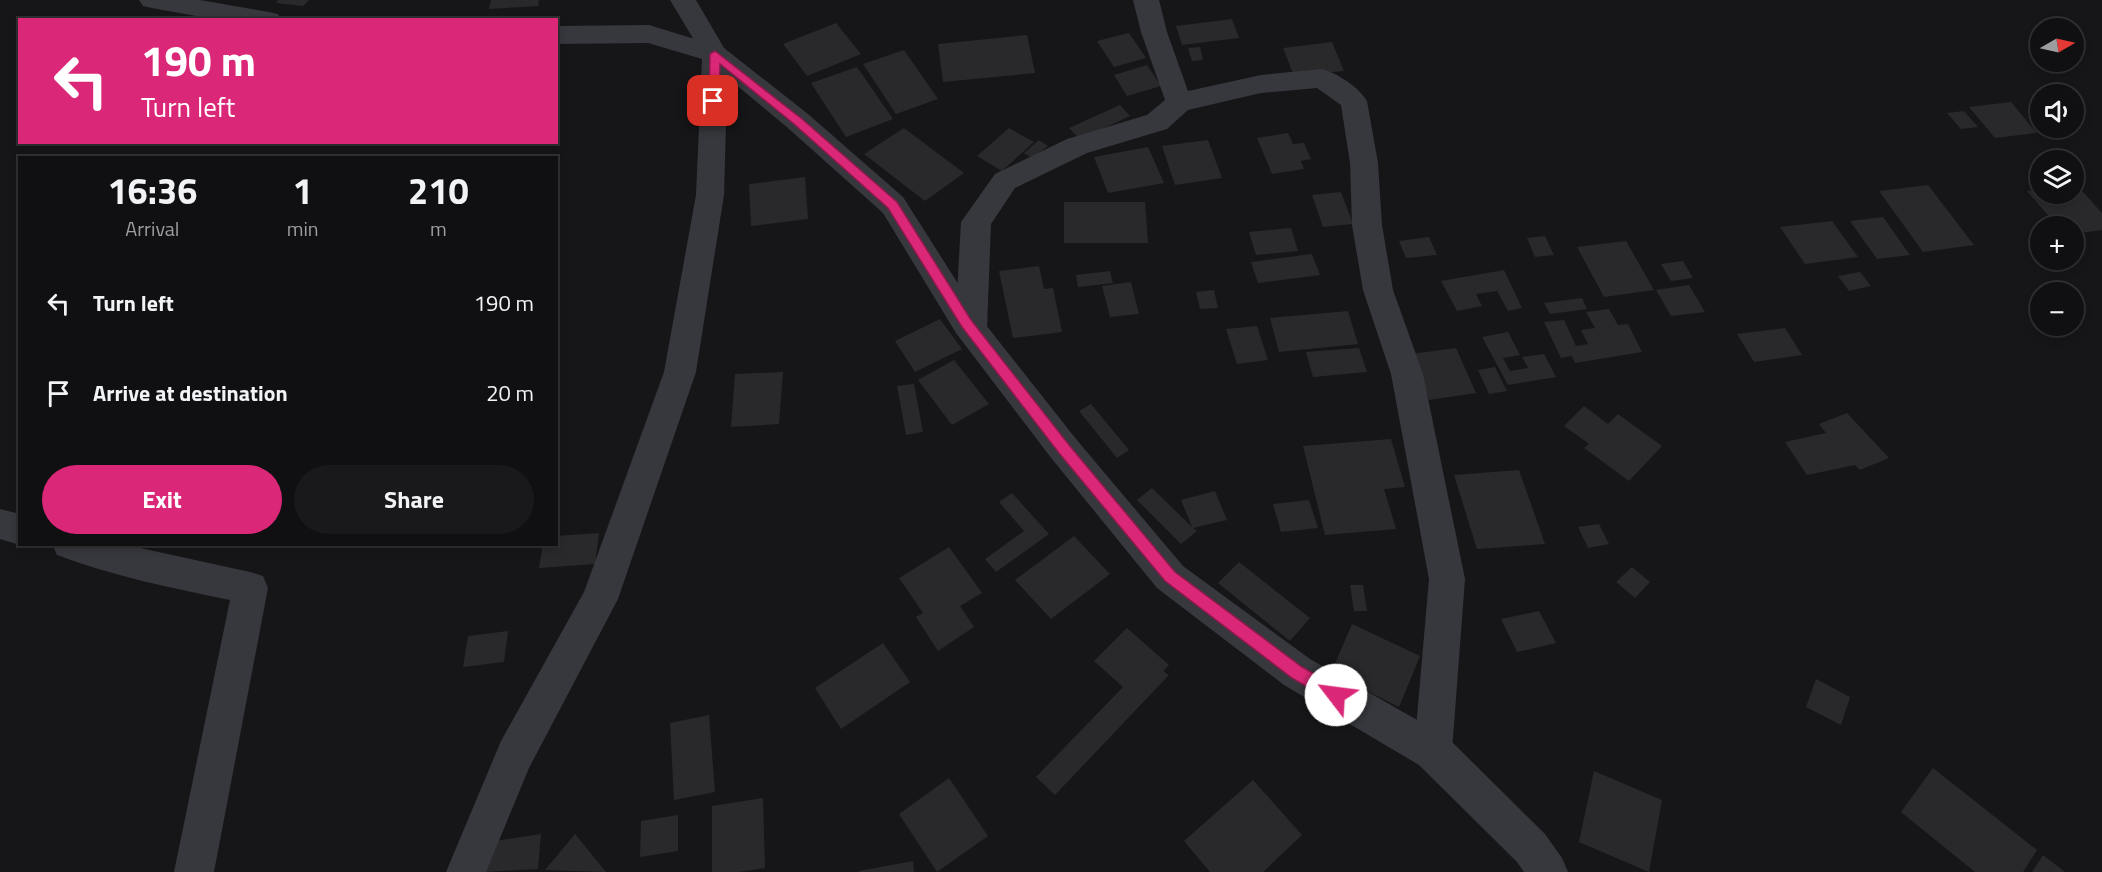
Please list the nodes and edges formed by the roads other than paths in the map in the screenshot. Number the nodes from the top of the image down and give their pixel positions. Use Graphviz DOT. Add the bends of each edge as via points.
graph roads {
  1 [pos="152,0"];
  2 [pos="682,0"];
  3 [pos="1146,0"];
  4 [pos="257,18"];
  5 [pos="558,34"];
  6 [pos="715,54"];
  7 [pos="1179,104"];
  8 [pos="971,329"];
  9 [pos="0,525"];
  10 [pos="18,530"];
  11 [pos="76,546"];
  12 [pos="1432,751"];
  13 [pos="194,872"];
  14 [pos="465,872"];
  15 [pos="1548,872"];
  1 -- 4 [label="street"];
  2 -- 6 [label="street"];
  3 -- 7 [label="street"];
  5 -- 6 [label="street" via="649,34"];
  6 -- 8 [label="street" via="892,205"];
  6 -- 14 [label="street" via="710,195 680,372 600,599 515,755"];
  7 -- 8 [label="street" via="1157,122 1077,146 1005,181 976,222"];
  7 -- 12 [label="street" via="1261,84 1322,78 1354,101 1378,290 1407,374 1447,579"];
  8 -- 12 [label="street" via="1170,577 1297,672"];
  9 -- 10 [label="street"];
  11 -- 13 [label="street" via="134,564 250,588"];
  12 -- 15 [label="street" via="1531,848"];
}
